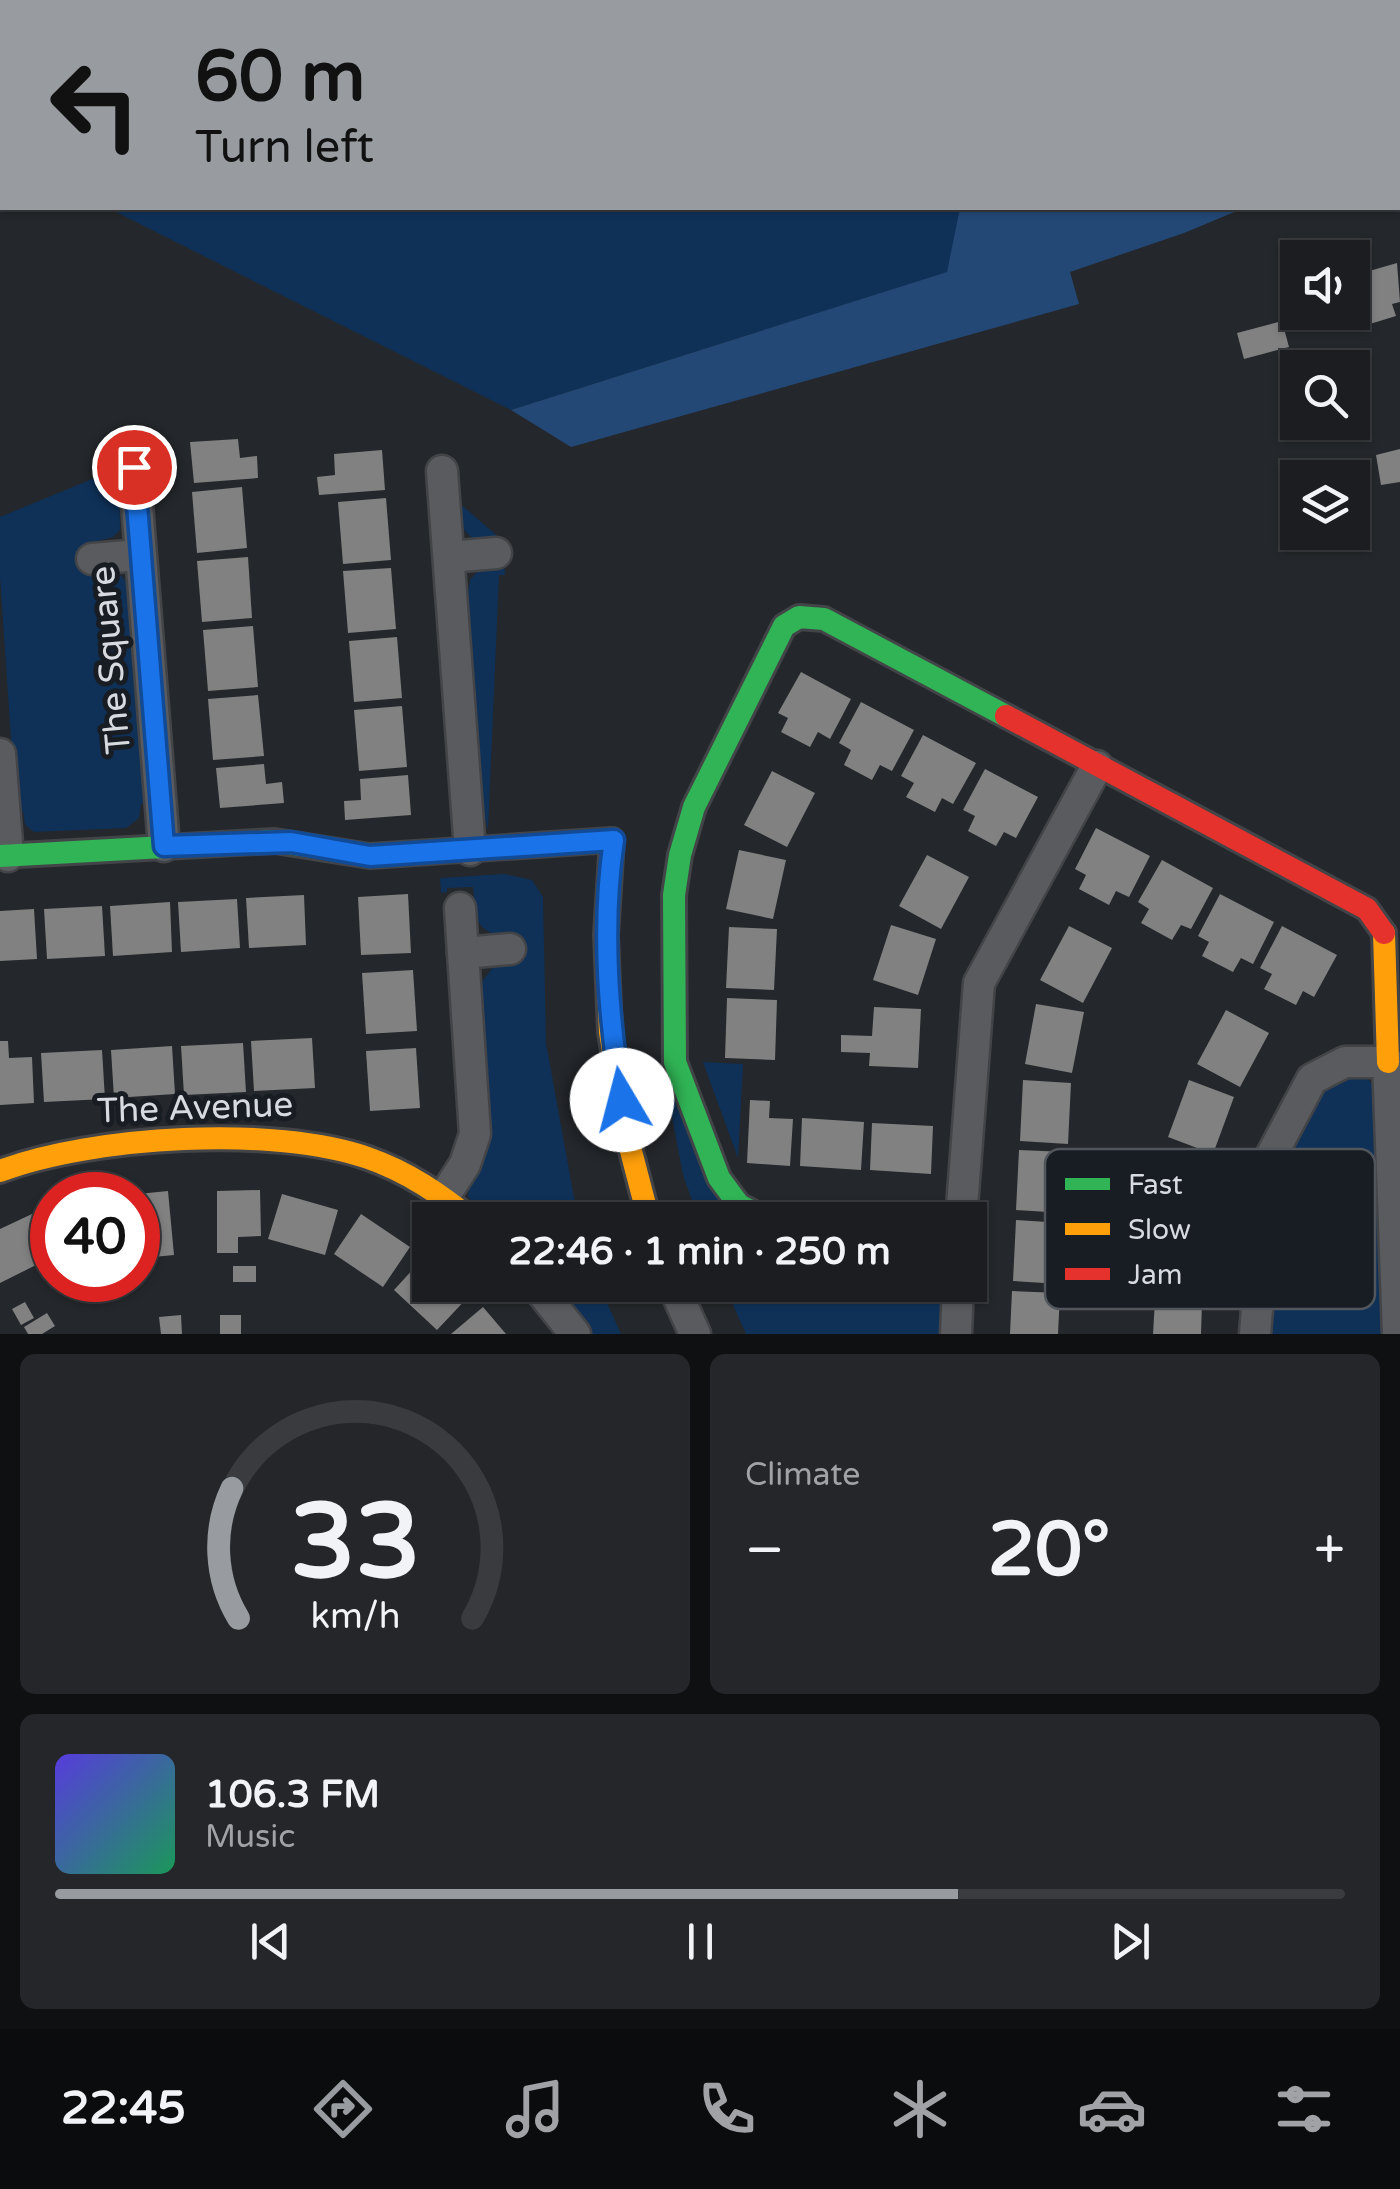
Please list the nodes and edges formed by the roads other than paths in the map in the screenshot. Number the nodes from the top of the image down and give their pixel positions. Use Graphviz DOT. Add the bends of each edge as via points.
graph roads {
  1 [pos="134,467"];
  2 [pos="442,471"];
  3 [pos="496,553"];
  4 [pos="140,555"];
  5 [pos="449,557"];
  6 [pos="92,559"];
  7 [pos="0,754"];
  8 [pos="1097,766"];
  9 [pos="164,846"];
  10 [pos="470,850"];
  11 [pos="4,856"];
  12 [pos="460,908"];
  13 [pos="510,950"];
  14 [pos="463,954"];
  15 [pos="1388,1062"];
  16 [pos="1275,1149"];
  17 [pos="0,1171"];
  18 [pos="445,1195"];
  19 [pos="453,1202"];
  20 [pos="644,1202"];
  21 [pos="738,1202"];
  22 [pos="963,1202"];
  23 [pos="550,1302"];
  24 [pos="681,1302"];
  25 [pos="957,1302"];
  26 [pos="1258,1309"];
  27 [pos="575,1334"];
  28 [pos="695,1334"];
  29 [pos="956,1334"];
  30 [pos="1256,1334"];
  31 [pos="1398,1334"];
  1 -- 4 [label="street, The Square"];
  2 -- 5 [label="street"];
  3 -- 5 [label="street"];
  4 -- 6 [label="street"];
  4 -- 9 [label="street, The Square"];
  5 -- 10 [label="street"];
  7 -- 11 [label="street"];
  8 -- 15 [label="street" via="1376,917 1386,938"];
  8 -- 21 [label="street" via="824,619 799,617 784,626 694,806 674,895 675,1062 720,1178"];
  8 -- 22 [label="street" via="979,983"];
  9 -- 10 [label="street" via="291,842 370,856"];
  9 -- 11 [label="street"];
  10 -- 20 [label="street" via="614,840 608,907 612,1034"];
  12 -- 14 [label="street"];
  13 -- 14 [label="street"];
  14 -- 18 [label="street" via="475,1134"];
  15 -- 16 [label="street" via="1345,1062 1312,1079"];
  15 -- 31 [label="street"];
  17 -- 18 [label="street, The Avenue" via="85,1148 297,1140 362,1154"];
  18 -- 19 [label="street, The Avenue"];
  23 -- 27 [label="street"];
  24 -- 28 [label="street"];
  25 -- 29 [label="street"];
  26 -- 30 [label="street"];
}
